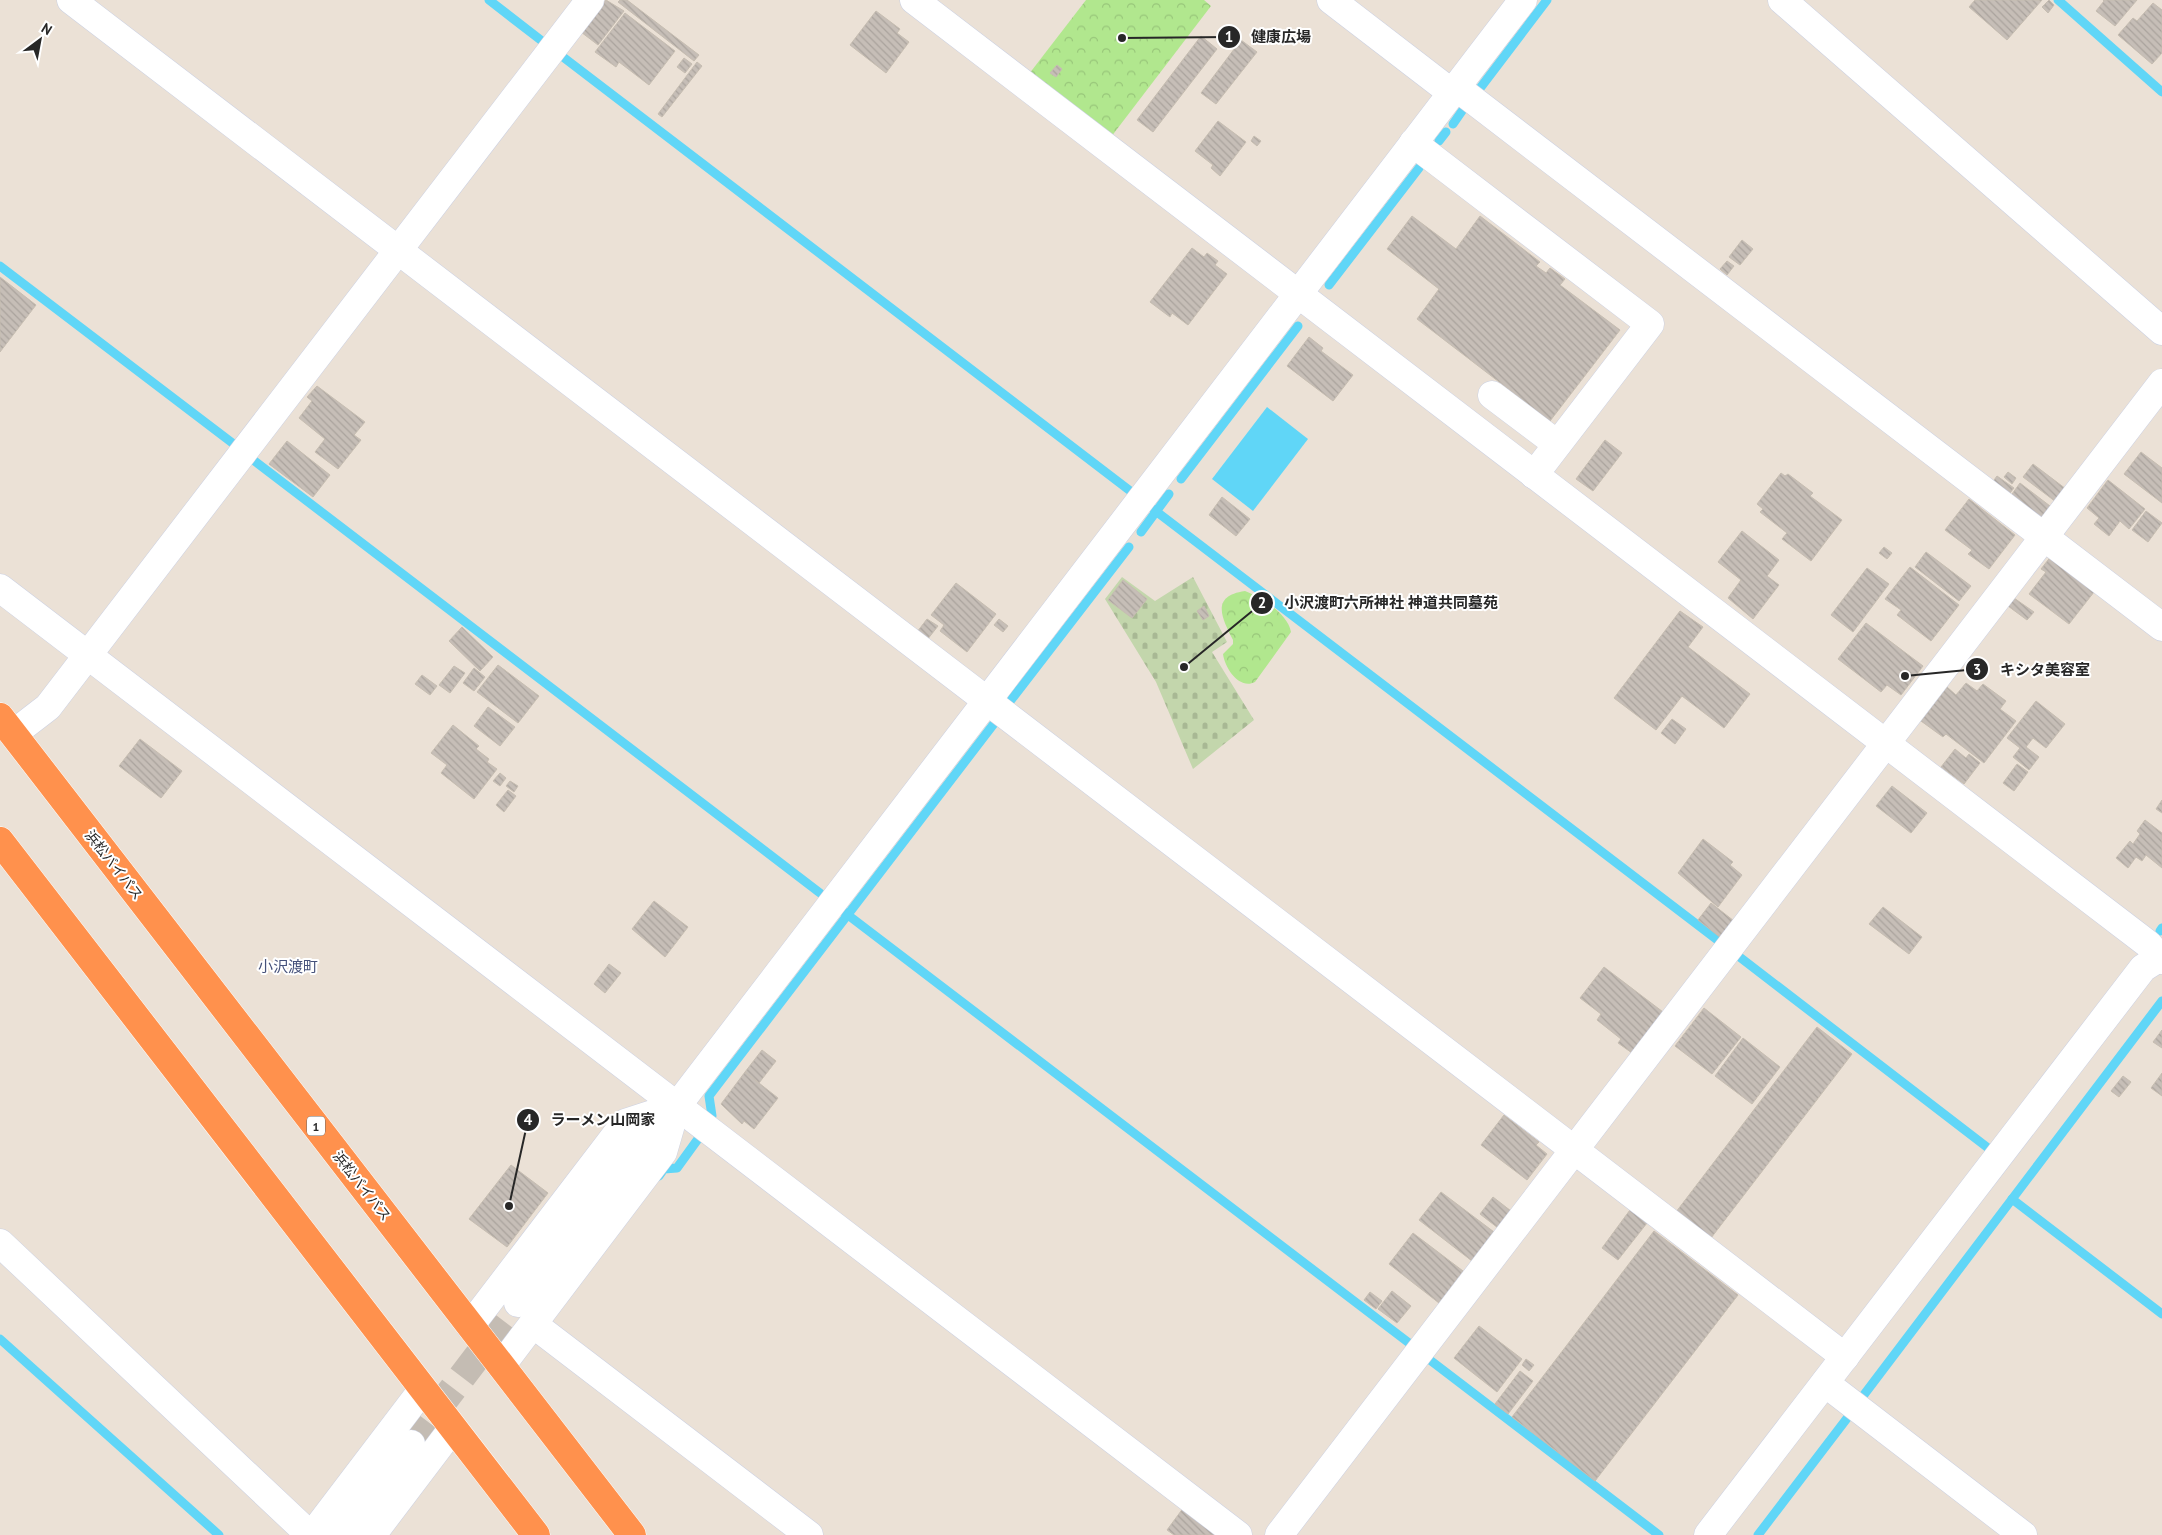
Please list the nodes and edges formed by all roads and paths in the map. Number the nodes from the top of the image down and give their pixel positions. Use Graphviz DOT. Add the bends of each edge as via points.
graph roads {
  1 [pos="71,0"];
  2 [pos="590,0"];
  3 [pos="914,0"];
  4 [pos="1330,0"];
  5 [pos="1523,0"];
  6 [pos="1782,0"];
  7 [pos="1454,90"];
  8 [pos="1413,143"];
  9 [pos="398,250"];
  10 [pos="1298,294"];
  11 [pos="2162,331"];
  12 [pos="2162,383"];
  13 [pos="1492,395"];
  14 [pos="1557,444"];
  15 [pos="1534,475"];
  16 [pos="2044,537"];
  17 [pos="0,588"];
  18 [pos="2162,627"];
  19 [pos="88,655"];
  20 [pos="987,700"];
  21 [pos="6,726"];
  22 [pos="1886,743"];
  23 [pos="0,841"];
  24 [pos="2161,958"];
  25 [pos="677,1106"];
  26 [pos="1574,1150"];
  27 [pos="0,1243"];
  28 [pos="526,1313"];
  29 [pos="470,1326"];
  30 [pos="1845,1357"];
  31 [pos="501,1366"];
  32 [pos="1825,1383"];
  33 [pos="422,1389"];
  34 [pos="453,1428"];
  35 [pos="411,1444"];
  36 [pos="311,1535"];
  37 [pos="342,1535"];
  38 [pos="372,1535"];
  39 [pos="536,1535"];
  40 [pos="632,1535"];
  41 [pos="809,1535"];
  42 [pos="1238,1535"];
  43 [pos="1279,1535"];
  44 [pos="1708,1535"];
  45 [pos="2023,1535"];
  1 -- 9 [label="street"];
  2 -- 9 [label="street"];
  3 -- 10 [label="street"];
  4 -- 7 [label="street"];
  5 -- 7 [label="street"];
  6 -- 11 [label="street"];
  7 -- 8 [label="street"];
  7 -- 16 [label="street"];
  8 -- 10 [label="street"];
  8 -- 14 [label="street" via="1650,324"];
  9 -- 19 [label="street"];
  9 -- 20 [label="street"];
  10 -- 15 [label="street"];
  10 -- 20 [label="street"];
  12 -- 16 [label="street"];
  13 -- 14 [label="street"];
  14 -- 15 [label="street"];
  15 -- 22 [label="street"];
  16 -- 18 [label="street"];
  16 -- 22 [label="street"];
  17 -- 19 [label="street"];
  19 -- 21 [label="street" via="48,707"];
  19 -- 25 [label="street"];
  20 -- 25 [label="street"];
  20 -- 26 [label="street"];
  21 -- 29 [label="highway, 浜松バイパス / 1"];
  22 -- 24 [label="street" via="2148,944"];
  22 -- 26 [label="street"];
  23 -- 33 [label="highway"];
  24 -- 30 [label="street" via="2143,968"];
  25 -- 28 [label="street" via="644,1138"];
  25 -- 29 [label="street" via="625,1124"];
  25 -- 42 [label="street"];
  26 -- 30 [label="street"];
  26 -- 43 [label="street"];
  27 -- 36 [label="street"];
  28 -- 31 [label="street"];
  28 -- 41 [label="street"];
  29 -- 31 [label="highway, 浜松バイパス / 1"];
  30 -- 32 [label="street"];
  31 -- 40 [label="highway, 浜松バイパス / 1"];
  32 -- 44 [label="street"];
  32 -- 45 [label="street"];
  33 -- 34 [label="highway"];
  33 -- 36 [label="street"];
  34 -- 38 [label="street"];
  34 -- 39 [label="highway"];
  35 -- 37 [label="street"];
}
